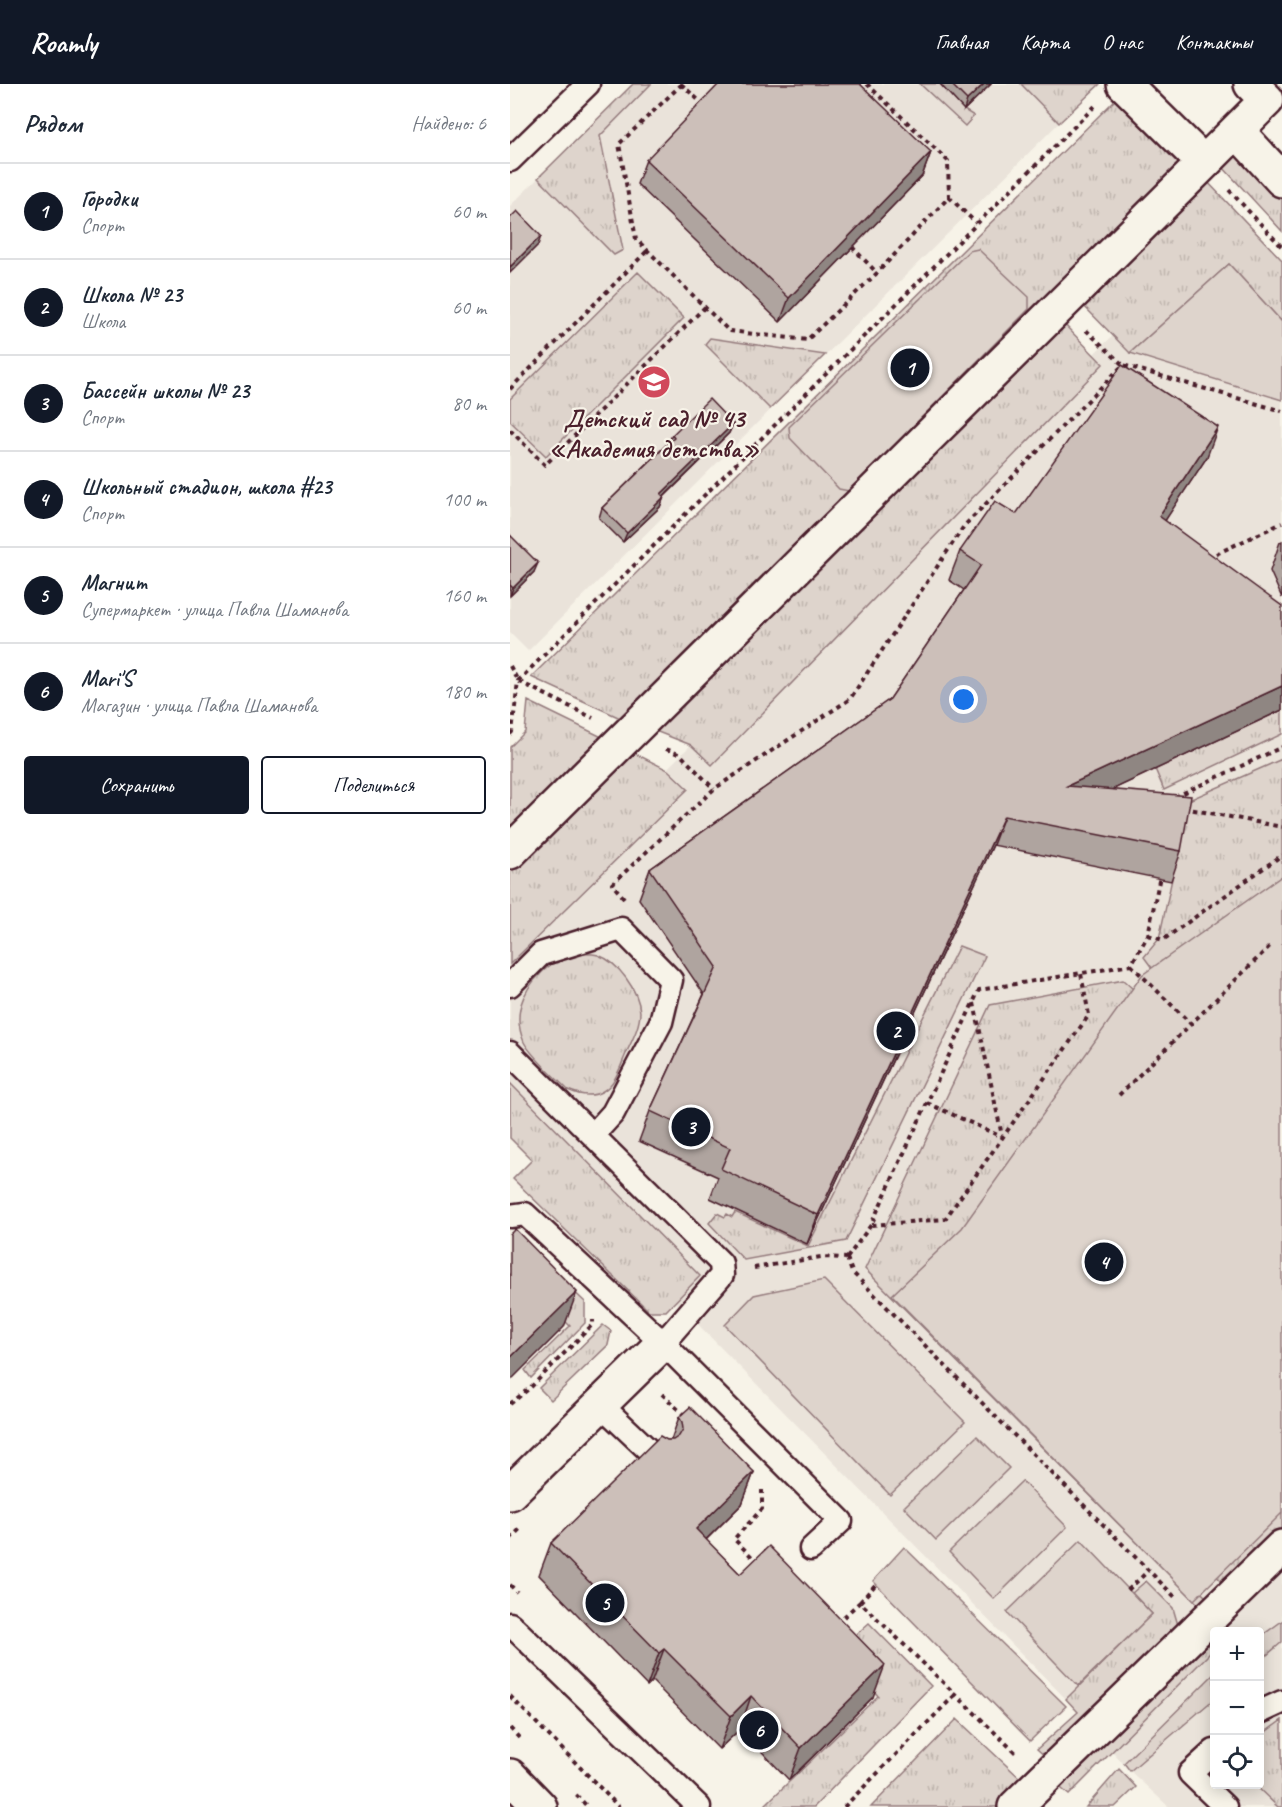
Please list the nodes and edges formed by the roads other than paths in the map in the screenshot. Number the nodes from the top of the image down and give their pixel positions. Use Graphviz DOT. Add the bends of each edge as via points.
graph roads {
  1 [pos="588,84"];
  2 [pos="1266,90"];
  3 [pos="1112,92"];
  4 [pos="1237,131"];
  5 [pos="510,160"];
  6 [pos="1204,163"];
  7 [pos="1282,180"];
  8 [pos="510,852"];
  9 [pos="510,985"];
  10 [pos="510,1053"];
  11 [pos="593,1135"];
  12 [pos="510,1216"];
  13 [pos="663,1343"];
  14 [pos="601,1405"];
  15 [pos="658,1459"];
  16 [pos="510,1493"];
  17 [pos="1282,1547"];
  18 [pos="812,1549"];
  19 [pos="510,1624"];
  20 [pos="1282,1702"];
  21 [pos="1264,1710"];
  22 [pos="1210,1755"];
  23 [pos="510,1776"];
  24 [pos="540,1807"];
  25 [pos="699,1807"];
  26 [pos="1015,1807"];
  27 [pos="1225,1807"];
  1 -- 5 [label="lane"];
  2 -- 4 [label="street"];
  3 -- 6 [label="street"];
  4 -- 6 [label="street"];
  4 -- 7 [label="street"];
  6 -- 8 [label="street"];
  9 -- 11 [label="lane" via="540,954 621,928 671,980 661,1022 614,1113"];
  10 -- 11 [label="lane"];
  11 -- 13 [label="lane" via="721,1263 722,1275"];
  12 -- 13 [label="lane" via="525,1214"];
  13 -- 14 [label="street"];
  13 -- 18 [label="lane" via="841,1521"];
  14 -- 15 [label="lane"];
  14 -- 16 [label="street"];
  17 -- 26 [label="street"];
  19 -- 25 [label="lane"];
  20 -- 21 [label="lane"];
  22 -- 27 [label="lane" via="1190,1773"];
  23 -- 24 [label="street"];
}
